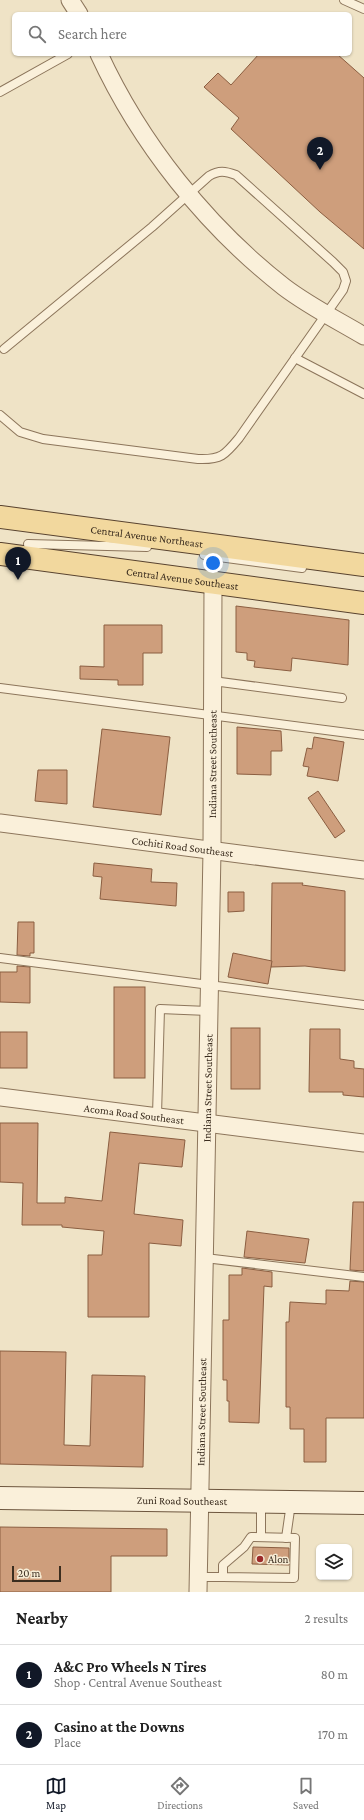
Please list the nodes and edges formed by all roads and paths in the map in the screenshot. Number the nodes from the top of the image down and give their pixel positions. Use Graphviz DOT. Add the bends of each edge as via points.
graph roads {
  1 [pos="70,0"];
  2 [pos="344,0"];
  3 [pos="364,9"];
  4 [pos="78,12"];
  5 [pos="64,56"];
  6 [pos="100,56"];
  7 [pos="0,92"];
  8 [pos="189,194"];
  9 [pos="326,314"];
  10 [pos="364,336"];
  11 [pos="4,349"];
  12 [pos="295,358"];
  13 [pos="364,394"];
  14 [pos="0,415"];
  15 [pos="0,517"];
  16 [pos="28,544"];
  17 [pos="154,548"];
  18 [pos="192,553"];
  19 [pos="0,554"];
  20 [pos="308,568"];
  21 [pos="361,571"];
  22 [pos="213,584"];
  23 [pos="364,603"];
  24 [pos="213,681"];
  25 [pos="0,688"];
  26 [pos="342,698"];
  27 [pos="213,714"];
  28 [pos="364,735"];
  29 [pos="0,823"];
  30 [pos="212,851"];
  31 [pos="364,870"];
  32 [pos="0,958"];
  33 [pos="209,984"];
  34 [pos="364,1005"];
  35 [pos="208,1011"];
  36 [pos="0,1097"];
  37 [pos="157,1116"];
  38 [pos="207,1122"];
  39 [pos="364,1143"];
  40 [pos="205,1258"];
  41 [pos="364,1277"];
  42 [pos="0,1498"];
  43 [pos="200,1500"];
  44 [pos="261,1501"];
  45 [pos="292,1501"];
  46 [pos="364,1503"];
  47 [pos="261,1537"];
  48 [pos="286,1538"];
  49 [pos="222,1577"];
  50 [pos="199,1585"];
  1 -- 4 [label="street"];
  2 -- 3 [label="lane"];
  5 -- 7 [label="lane"];
  6 -- 8 [label="street" via="135,120"];
  8 -- 9 [label="street" via="262,268 284,287"];
  8 -- 9 [label="lane" via="217,171 236,175 342,272 346,281 343,290"];
  8 -- 11 [label="lane"];
  9 -- 10 [label="street"];
  9 -- 12 [label="lane"];
  12 -- 13 [label="lane"];
  12 -- 14 [label="lane" via="228,452 212,460 43,439 20,432"];
  15 -- 21 [label="main road, Central Avenue Northeast"];
  16 -- 17 [label="lane, Central Avenue Northeast"];
  18 -- 20 [label="lane, Central Avenue Northeast"];
  19 -- 22 [label="main road, Central Avenue Southeast"];
  22 -- 23 [label="main road, Central Avenue Southeast"];
  22 -- 24 [label="street, Indiana Street Southeast"];
  24 -- 26 [label="lane"];
  24 -- 27 [label="street, Indiana Street Southeast"];
  25 -- 27 [label="lane"];
  27 -- 28 [label="lane"];
  27 -- 30 [label="street, Indiana Street Southeast"];
  29 -- 30 [label="street, Cochiti Road Southeast"];
  30 -- 31 [label="street, Cochiti Road Southeast"];
  30 -- 33 [label="street, Indiana Street Southeast"];
  32 -- 33 [label="lane"];
  33 -- 34 [label="lane"];
  33 -- 35 [label="street, Indiana Street Southeast"];
  35 -- 37 [label="lane" via="160,1009"];
  35 -- 38 [label="street, Indiana Street Southeast"];
  36 -- 37 [label="street, Acoma Road Southeast"];
  37 -- 38 [label="street, Acoma Road Southeast"];
  38 -- 39 [label="street, Acoma Road Southeast"];
  38 -- 40 [label="street, Indiana Street Southeast"];
  40 -- 41 [label="lane"];
  40 -- 43 [label="street, Indiana Street Southeast"];
  42 -- 43 [label="street, Zuni Road Southeast"];
  43 -- 44 [label="street, Zuni Road Southeast"];
  43 -- 50 [label="street, Indiana Street Southeast"];
  44 -- 45 [label="street, Zuni Road Southeast"];
  44 -- 47 [label="lane"];
  45 -- 46 [label="street, Zuni Road Southeast"];
  45 -- 48 [label="lane"];
  47 -- 48 [label="lane"];
  47 -- 49 [label="lane" via="251,1537 223,1565"];
  48 -- 49 [label="lane" via="295,1538 294,1578"];
  49 -- 50 [label="lane"];
}
